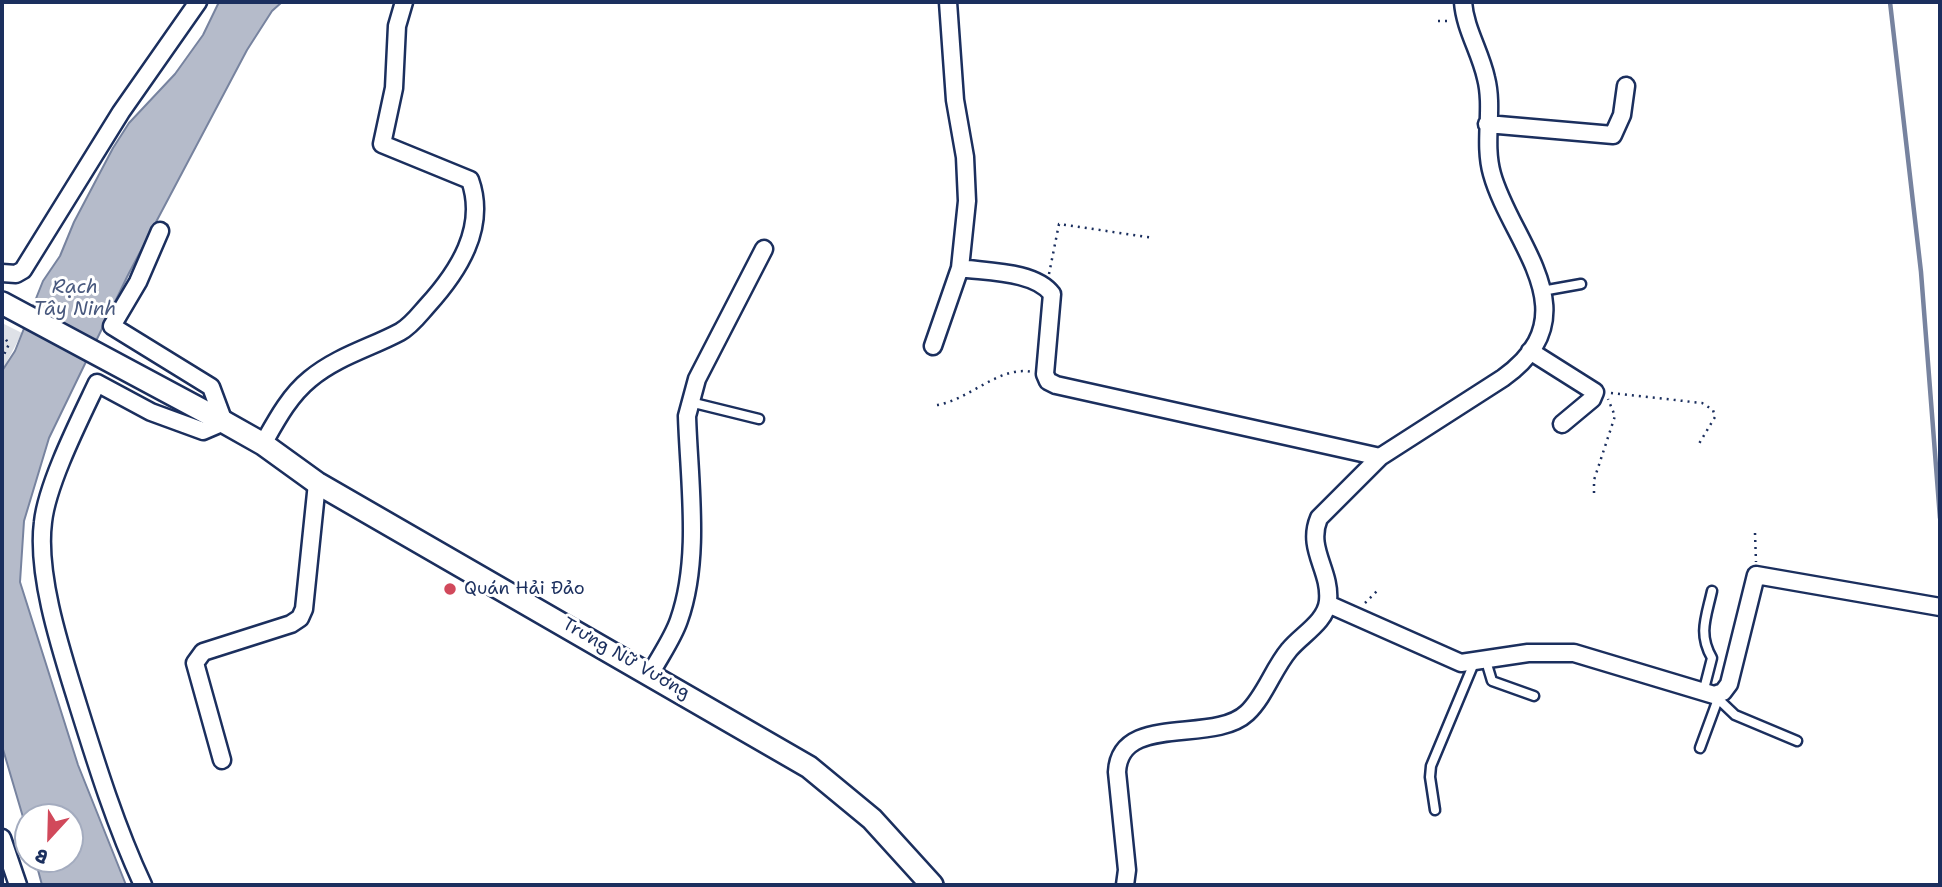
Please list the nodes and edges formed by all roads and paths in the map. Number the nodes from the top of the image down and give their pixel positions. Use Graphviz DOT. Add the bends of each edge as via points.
graph roads {
  1 [pos="198,2"];
  2 [pos="404,2"];
  3 [pos="948,2"];
  4 [pos="1462,2"];
  5 [pos="1626,86"];
  6 [pos="1487,124"];
  7 [pos="160,230"];
  8 [pos="1154,238"];
  9 [pos="764,249"];
  10 [pos="960,268"];
  11 [pos="2,273"];
  12 [pos="1581,284"];
  13 [pos="1047,287"];
  14 [pos="1542,291"];
  15 [pos="2,303"];
  16 [pos="2,334"];
  17 [pos="933,346"];
  18 [pos="1530,351"];
  19 [pos="2,359"];
  20 [pos="1045,374"];
  21 [pos="690,402"];
  22 [pos="937,405"];
  23 [pos="760,419"];
  24 [pos="224,422"];
  25 [pos="1562,424"];
  26 [pos="263,444"];
  27 [pos="1697,447"];
  28 [pos="1380,457"];
  29 [pos="317,483"];
  30 [pos="1594,493"];
  31 [pos="1755,533"];
  32 [pos="1756,575"];
  33 [pos="1712,591"];
  34 [pos="1328,604"];
  35 [pos="1939,607"];
  36 [pos="1480,662"];
  37 [pos="651,673"];
  38 [pos="1534,696"];
  39 [pos="1712,696"];
  40 [pos="1797,741"];
  41 [pos="1700,748"];
  42 [pos="222,760"];
  43 [pos="1435,810"];
  44 [pos="2,838"];
  45 [pos="18,885"];
  46 [pos="143,885"];
  47 [pos="932,885"];
  48 [pos="1125,885"];
  1 -- 11 [label="street" via="121,112 23,270"];
  2 -- 26 [label="street" via="382,144 470,180 475,194 474,220 464,257 436,296 402,331 333,361 308,381 286,405"];
  3 -- 10 [label="street" via="967,201"];
  4 -- 6 [label="street" via="1486,78"];
  5 -- 6 [label="street" via="1622,115 1613,135"];
  6 -- 14 [label="street" via="1493,181 1540,276"];
  7 -- 24 [label="street" via="138,282 112,326 211,387"];
  8 -- 13 [label="path" via="1059,224"];
  9 -- 21 [label="street" via="697,379"];
  10 -- 13 [label="street" via="1023,278"];
  10 -- 17 [label="street"];
  12 -- 14 [label="lane"];
  13 -- 20 [label="street" via="1052,294"];
  14 -- 18 [label="street" via="1540,328"];
  15 -- 24 [label="main road, Trưng Nữ Vương"];
  16 -- 19 [label="path" via="9,344"];
  18 -- 25 [label="street" via="1595,392"];
  18 -- 28 [label="street" via="1519,367"];
  20 -- 22 [label="path" via="1011,373"];
  20 -- 28 [label="street" via="1048,381 1080,393 1220,419"];
  21 -- 23 [label="lane"];
  21 -- 37 [label="street" via="687,593 678,623"];
  24 -- 26 [label="main road, Trưng Nữ Vương"];
  24 -- 46 [label="street" via="202,431 151,412 97,383 76,427 43,522 57,638 102,783"];
  26 -- 29 [label="main road, Trưng Nữ Vương"];
  27 -- 30 [label="path" via="1715,417 1702,403 1606,393 1615,416"];
  28 -- 34 [label="street" via="1332,503 1314,531"];
  29 -- 37 [label="main road, Trưng Nữ Vương"];
  29 -- 42 [label="street" via="300,618 203,652 195,663"];
  31 -- 32 [label="path"];
  32 -- 35 [label="street"];
  32 -- 39 [label="street" via="1729,684"];
  33 -- 39 [label="lane" via="1703,633 1712,659"];
  34 -- 36 [label="street" via="1446,659"];
  34 -- 48 [label="street" via="1284,657 1248,712 1235,722 1149,736 1124,747 1117,772"];
  36 -- 38 [label="lane" via="1492,681"];
  36 -- 39 [label="street" via="1528,653 1574,653"];
  36 -- 43 [label="lane" via="1432,766"];
  37 -- 47 [label="main road, Trưng Nữ Vương" via="809,767 872,819"];
  39 -- 40 [label="lane" via="1735,715"];
  39 -- 41 [label="lane"];
  44 -- 45 [label="street"];
}
